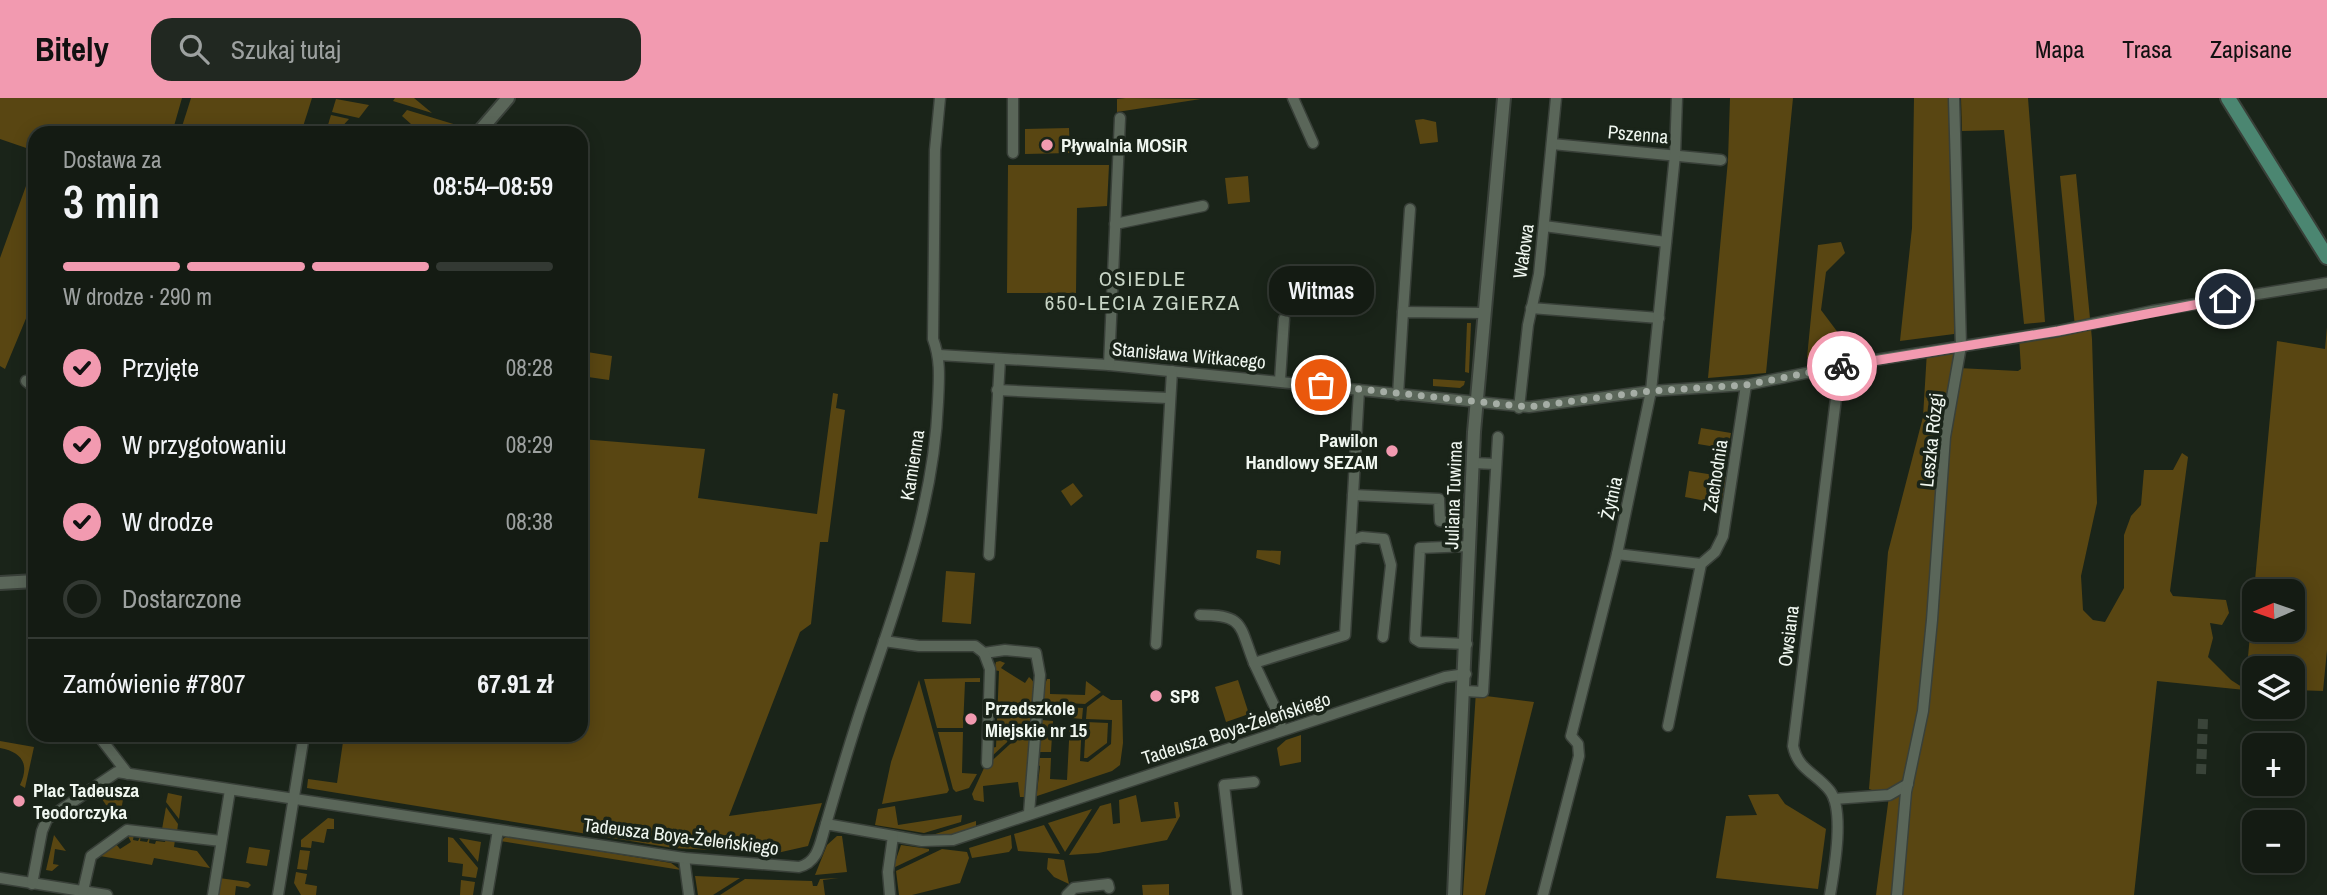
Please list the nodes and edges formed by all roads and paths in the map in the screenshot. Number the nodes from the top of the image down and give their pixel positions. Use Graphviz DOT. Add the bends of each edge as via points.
graph roads {
  1 [pos="508,98"];
  2 [pos="940,98"];
  3 [pos="1013,98"];
  4 [pos="1293,98"];
  5 [pos="1504,98"];
  6 [pos="1556,98"];
  7 [pos="1677,98"];
  8 [pos="1954,98"];
  9 [pos="2230,99"];
  10 [pos="1120,118"];
  11 [pos="484,126"];
  12 [pos="1313,143"];
  13 [pos="1552,144"];
  14 [pos="1013,153"];
  15 [pos="1675,155"];
  16 [pos="1721,160"];
  17 [pos="1203,206"];
  18 [pos="1410,209"];
  19 [pos="1115,224"];
  20 [pos="1544,226"];
  21 [pos="1666,242"];
  22 [pos="2327,257"];
  23 [pos="2327,283"];
  24 [pos="1531,307"];
  25 [pos="1404,312"];
  26 [pos="1484,313"];
  27 [pos="1659,318"];
  28 [pos="1284,319"];
  29 [pos="1961,346"];
  30 [pos="939,355"];
  31 [pos="1000,359"];
  32 [pos="1109,365"];
  33 [pos="1840,366"];
  34 [pos="1172,371"];
  35 [pos="1280,380"];
  36 [pos="1746,385"];
  37 [pos="998,390"];
  38 [pos="1359,390"];
  39 [pos="1651,391"];
  40 [pos="1398,395"];
  41 [pos="1168,398"];
  42 [pos="1476,403"];
  43 [pos="1519,408"];
  44 [pos="1498,437"];
  45 [pos="1473,463"];
  46 [pos="1496,464"];
  47 [pos="1353,495"];
  48 [pos="1471,524"];
  49 [pos="1350,541"];
  50 [pos="1470,547"];
  51 [pos="1617,554"];
  52 [pos="989,555"];
  53 [pos="1701,564"];
  54 [pos="28,581"];
  55 [pos="0,583"];
  56 [pos="1200,615"];
  57 [pos="1383,638"];
  58 [pos="884,641"];
  59 [pos="1156,644"];
  60 [pos="1467,644"];
  61 [pos="984,653"];
  62 [pos="1254,663"];
  63 [pos="1466,674"];
  64 [pos="1465,691"];
  65 [pos="1668,726"];
  66 [pos="1282,731"];
  67 [pos="103,742"];
  68 [pos="303,742"];
  69 [pos="987,763"];
  70 [pos="128,774"];
  71 [pos="1254,782"];
  72 [pos="1908,784"];
  73 [pos="230,790"];
  74 [pos="1834,799"];
  75 [pos="295,800"];
  76 [pos="1029,813"];
  77 [pos="826,824"];
  78 [pos="498,830"];
  79 [pos="893,836"];
  80 [pos="221,841"];
  81 [pos="684,858"];
  82 [pos="0,878"];
  83 [pos="32,884"];
  84 [pos="1109,888"];
  85 [pos="83,891"];
  86 [pos="107,895"];
  87 [pos="213,895"];
  88 [pos="278,895"];
  89 [pos="487,895"];
  90 [pos="689,895"];
  91 [pos="890,895"];
  92 [pos="1067,895"];
  93 [pos="1237,895"];
  94 [pos="1454,895"];
  95 [pos="1543,895"];
  96 [pos="1830,895"];
  97 [pos="1897,895"];
  1 -- 11 [label="street"];
  2 -- 30 [label="street, Kamienna" via="933,339"];
  3 -- 14 [label="street"];
  4 -- 12 [label="street"];
  5 -- 26 [label="street, Juliana Tuwima"];
  6 -- 13 [label="street, Wałowa"];
  7 -- 15 [label="street, Żytnia"];
  8 -- 29 [label="street, Leszka Rózgi"];
  9 -- 22 [label="main road"];
  10 -- 19 [label="street"];
  13 -- 15 [label="street, Pszenna"];
  13 -- 20 [label="street, Wałowa"];
  15 -- 16 [label="street, Pszenna"];
  15 -- 21 [label="street, Żytnia"];
  17 -- 19 [label="street"];
  18 -- 25 [label="street"];
  19 -- 32 [label="street"];
  20 -- 21 [label="street"];
  20 -- 24 [label="street, Wałowa"];
  21 -- 27 [label="street, Żytnia"];
  23 -- 29 [label="street, Stanisława Witkacego"];
  24 -- 27 [label="street"];
  24 -- 43 [label="street, Wałowa"];
  25 -- 26 [label="street"];
  25 -- 40 [label="street"];
  26 -- 42 [label="street, Juliana Tuwima"];
  27 -- 39 [label="street, Żytnia"];
  28 -- 35 [label="street"];
  29 -- 33 [label="street, Stanisława Witkacego"];
  29 -- 72 [label="street, Leszka Rózgi" via="1945,437 1923,711"];
  30 -- 31 [label="street, Stanisława Witkacego"];
  30 -- 58 [label="street, Kamienna" via="930,475"];
  31 -- 32 [label="street, Stanisława Witkacego"];
  31 -- 37 [label="street"];
  32 -- 34 [label="street, Stanisława Witkacego"];
  33 -- 36 [label="street, Stanisława Witkacego"];
  33 -- 74 [label="street, Owsiana" via="1793,746 1799,765 1829,789"];
  34 -- 35 [label="street, Stanisława Witkacego"];
  34 -- 41 [label="street"];
  35 -- 38 [label="street, Stanisława Witkacego"];
  36 -- 39 [label="street, Stanisława Witkacego"];
  36 -- 53 [label="street, Zachodnia" via="1723,536 1715,552"];
  37 -- 41 [label="street"];
  37 -- 52 [label="street"];
  38 -- 40 [label="street, Stanisława Witkacego"];
  38 -- 47 [label="street"];
  39 -- 43 [label="street, Stanisława Witkacego"];
  39 -- 51 [label="street, Żytnia"];
  40 -- 42 [label="street, Stanisława Witkacego"];
  41 -- 59 [label="street"];
  42 -- 43 [label="street, Stanisława Witkacego"];
  42 -- 45 [label="street, Juliana Tuwima"];
  44 -- 46 [label="street"];
  45 -- 46 [label="street"];
  45 -- 48 [label="street, Juliana Tuwima"];
  46 -- 64 [label="street" via="1483,692"];
  47 -- 48 [label="street" via="1439,499 1440,521"];
  47 -- 49 [label="street"];
  48 -- 50 [label="street, Juliana Tuwima"];
  49 -- 57 [label="street" via="1384,539 1391,565"];
  49 -- 62 [label="street" via="1345,635"];
  50 -- 60 [label="street, Juliana Tuwima"];
  50 -- 60 [label="street" via="1420,548 1415,639"];
  51 -- 53 [label="street"];
  51 -- 95 [label="street, Żytnia" via="1571,736 1579,755"];
  53 -- 65 [label="street, Zachodnia"];
  54 -- 55 [label="street"];
  56 -- 62 [label="street" via="1228,615 1238,622"];
  58 -- 61 [label="street" via="975,646"];
  58 -- 77 [label="street, Kamienna"];
  60 -- 63 [label="street, Juliana Tuwima"];
  61 -- 69 [label="street" via="990,670"];
  61 -- 76 [label="street" via="1033,652 1038,658"];
  62 -- 66 [label="street"];
  63 -- 64 [label="street, Juliana Tuwima"];
  63 -- 66 [label="street, Tadeusza Boya-Żeleńskiego"];
  64 -- 94 [label="street, Juliana Tuwima"];
  66 -- 76 [label="street, Tadeusza Boya-Żeleńskiego"];
  67 -- 70 [label="street"];
  68 -- 75 [label="street"];
  70 -- 73 [label="street, Tadeusza Boya-Żeleńskiego"];
  70 -- 83 [label="street, Tadeusza Boya-Żeleńskiego" via="111,773 47,819"];
  71 -- 93 [label="street" via="1224,785"];
  72 -- 74 [label="street" via="1889,795"];
  72 -- 97 [label="street, Leszka Rózgi"];
  73 -- 75 [label="street, Tadeusza Boya-Żeleńskiego"];
  73 -- 80 [label="street"];
  74 -- 96 [label="street"];
  75 -- 78 [label="street, Tadeusza Boya-Żeleńskiego"];
  75 -- 88 [label="street"];
  76 -- 79 [label="street, Tadeusza Boya-Żeleńskiego" via="946,841"];
  77 -- 79 [label="street, Tadeusza Boya-Żeleńskiego"];
  77 -- 81 [label="street, Tadeusza Boya-Żeleńskiego" via="810,864 799,867"];
  78 -- 81 [label="street, Tadeusza Boya-Żeleńskiego"];
  78 -- 89 [label="street"];
  79 -- 91 [label="street" via="887,872"];
  80 -- 85 [label="street" via="131,829 91,856"];
  80 -- 87 [label="street"];
  81 -- 90 [label="street"];
  82 -- 83 [label="street"];
  83 -- 85 [label="street"];
  84 -- 92 [label="street" via="1108,884 1074,888"];
  85 -- 86 [label="street"];
}
